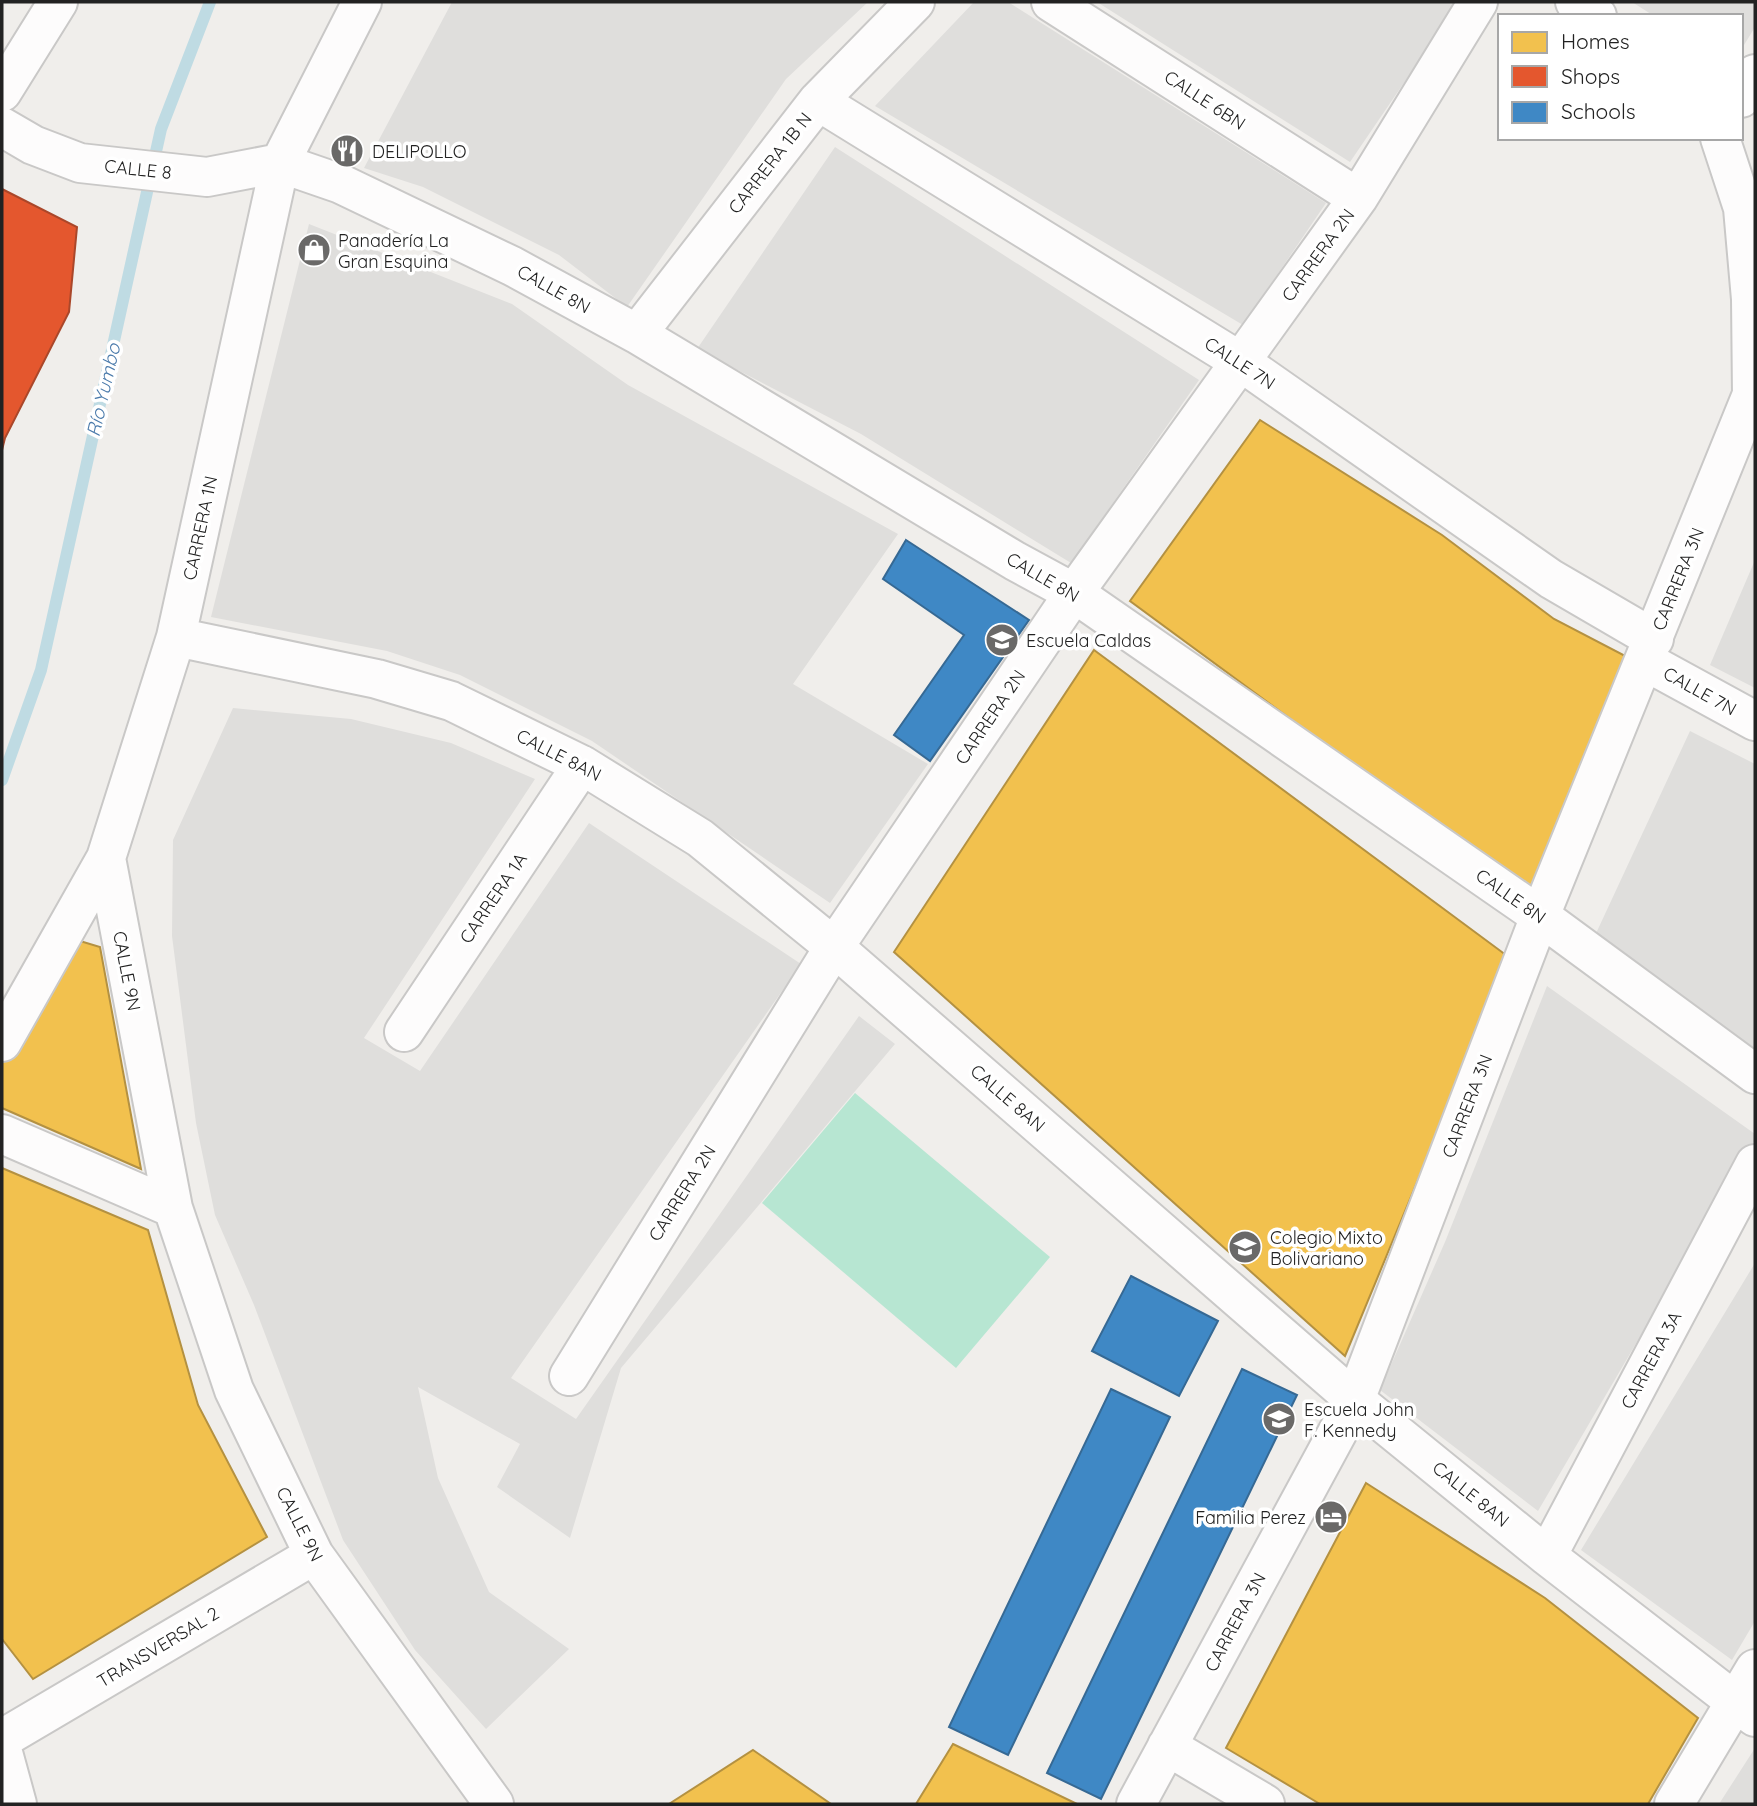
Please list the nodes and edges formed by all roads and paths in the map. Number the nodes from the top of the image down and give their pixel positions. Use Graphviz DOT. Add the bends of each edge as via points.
graph roads {
  1 [pos="58,2"];
  2 [pos="362,2"];
  3 [pos="915,2"];
  4 [pos="1051,2"];
  5 [pos="1478,2"];
  6 [pos="1575,2"];
  7 [pos="1594,14"];
  8 [pos="1755,74"];
  9 [pos="2,92"];
  10 [pos="1743,96"];
  11 [pos="818,101"];
  12 [pos="2,127"];
  13 [pos="1721,140"];
  14 [pos="281,163"];
  15 [pos="1358,198"];
  16 [pos="637,334"];
  17 [pos="1241,362"];
  18 [pos="1754,391"];
  19 [pos="1074,593"];
  20 [pos="176,637"];
  21 [pos="1649,650"];
  22 [pos="1755,721"];
  23 [pos="582,765"];
  24 [pos="106,858"];
  25 [pos="1539,916"];
  26 [pos="834,947"];
  27 [pos="404,1032"];
  28 [pos="2,1042"];
  29 [pos="1755,1074"];
  30 [pos="2,1134"];
  31 [pos="1755,1164"];
  32 [pos="173,1208"];
  33 [pos="569,1376"];
  34 [pos="1355,1400"];
  35 [pos="314,1555"];
  36 [pos="1547,1556"];
  37 [pos="1755,1669"];
  38 [pos="1745,1710"];
  39 [pos="2,1739"];
  40 [pos="1167,1746"];
  41 [pos="2,1749"];
  42 [pos="17,1804"];
  43 [pos="494,1804"];
  44 [pos="1136,1804"];
  45 [pos="1265,1804"];
  46 [pos="1674,1804"];
  1 -- 9 [label="street"];
  2 -- 14 [label="street, CARRERA 1N"];
  3 -- 11 [label="street, CARRERA 1B N"];
  4 -- 15 [label="street, CALLE 6BN"];
  5 -- 15 [label="street, CARRERA 2N"];
  6 -- 7 [label="street"];
  8 -- 10 [label="street"];
  11 -- 16 [label="street, CARRERA 1B N"];
  11 -- 17 [label="street, CALLE 7N"];
  12 -- 14 [label="street, CALLE 8" via="80,163 207,177"];
  13 -- 18 [label="street" via="1743,208"];
  14 -- 16 [label="street, CALLE 8N" via="341,184"];
  14 -- 20 [label="street, CARRERA 1N"];
  15 -- 17 [label="street, CARRERA 2N"];
  16 -- 19 [label="street, CALLE 8N"];
  17 -- 19 [label="street, CARRERA 2N"];
  17 -- 21 [label="street, CALLE 7N"];
  18 -- 21 [label="street, CARRERA 3N"];
  19 -- 25 [label="street, CALLE 8N"];
  19 -- 26 [label="street, CARRERA 2N"];
  20 -- 23 [label="street, CALLE 8AN" via="377,679 451,701"];
  20 -- 24 [label="street, CARRERA 1N"];
  21 -- 22 [label="street, CALLE 7N"];
  21 -- 25 [label="street, CARRERA 3N"];
  23 -- 26 [label="street, CALLE 8AN" via="700,838"];
  23 -- 27 [label="street, CARRERA 1A"];
  24 -- 28 [label="street, CARRERA 1N"];
  24 -- 32 [label="street, CALLE 9N"];
  25 -- 29 [label="street, CALLE 8N"];
  25 -- 34 [label="street, CARRERA 3N"];
  26 -- 33 [label="street, CARRERA 2N"];
  26 -- 34 [label="street, CALLE 8AN"];
  30 -- 32 [label="street"];
  31 -- 36 [label="street, CARRERA 3A"];
  32 -- 35 [label="street, CALLE 9N" via="234,1390"];
  34 -- 36 [label="street, CALLE 8AN"];
  34 -- 40 [label="street, CARRERA 3N"];
  35 -- 39 [label="street, TRANSVERSAL 2"];
  35 -- 43 [label="street, CALLE 9N"];
  36 -- 38 [label="street, CALLE 8AN"];
  37 -- 38 [label="street"];
  38 -- 46 [label="street"];
  40 -- 44 [label="street, CARRERA 3N"];
  40 -- 45 [label="street"];
  41 -- 42 [label="street"];
}
